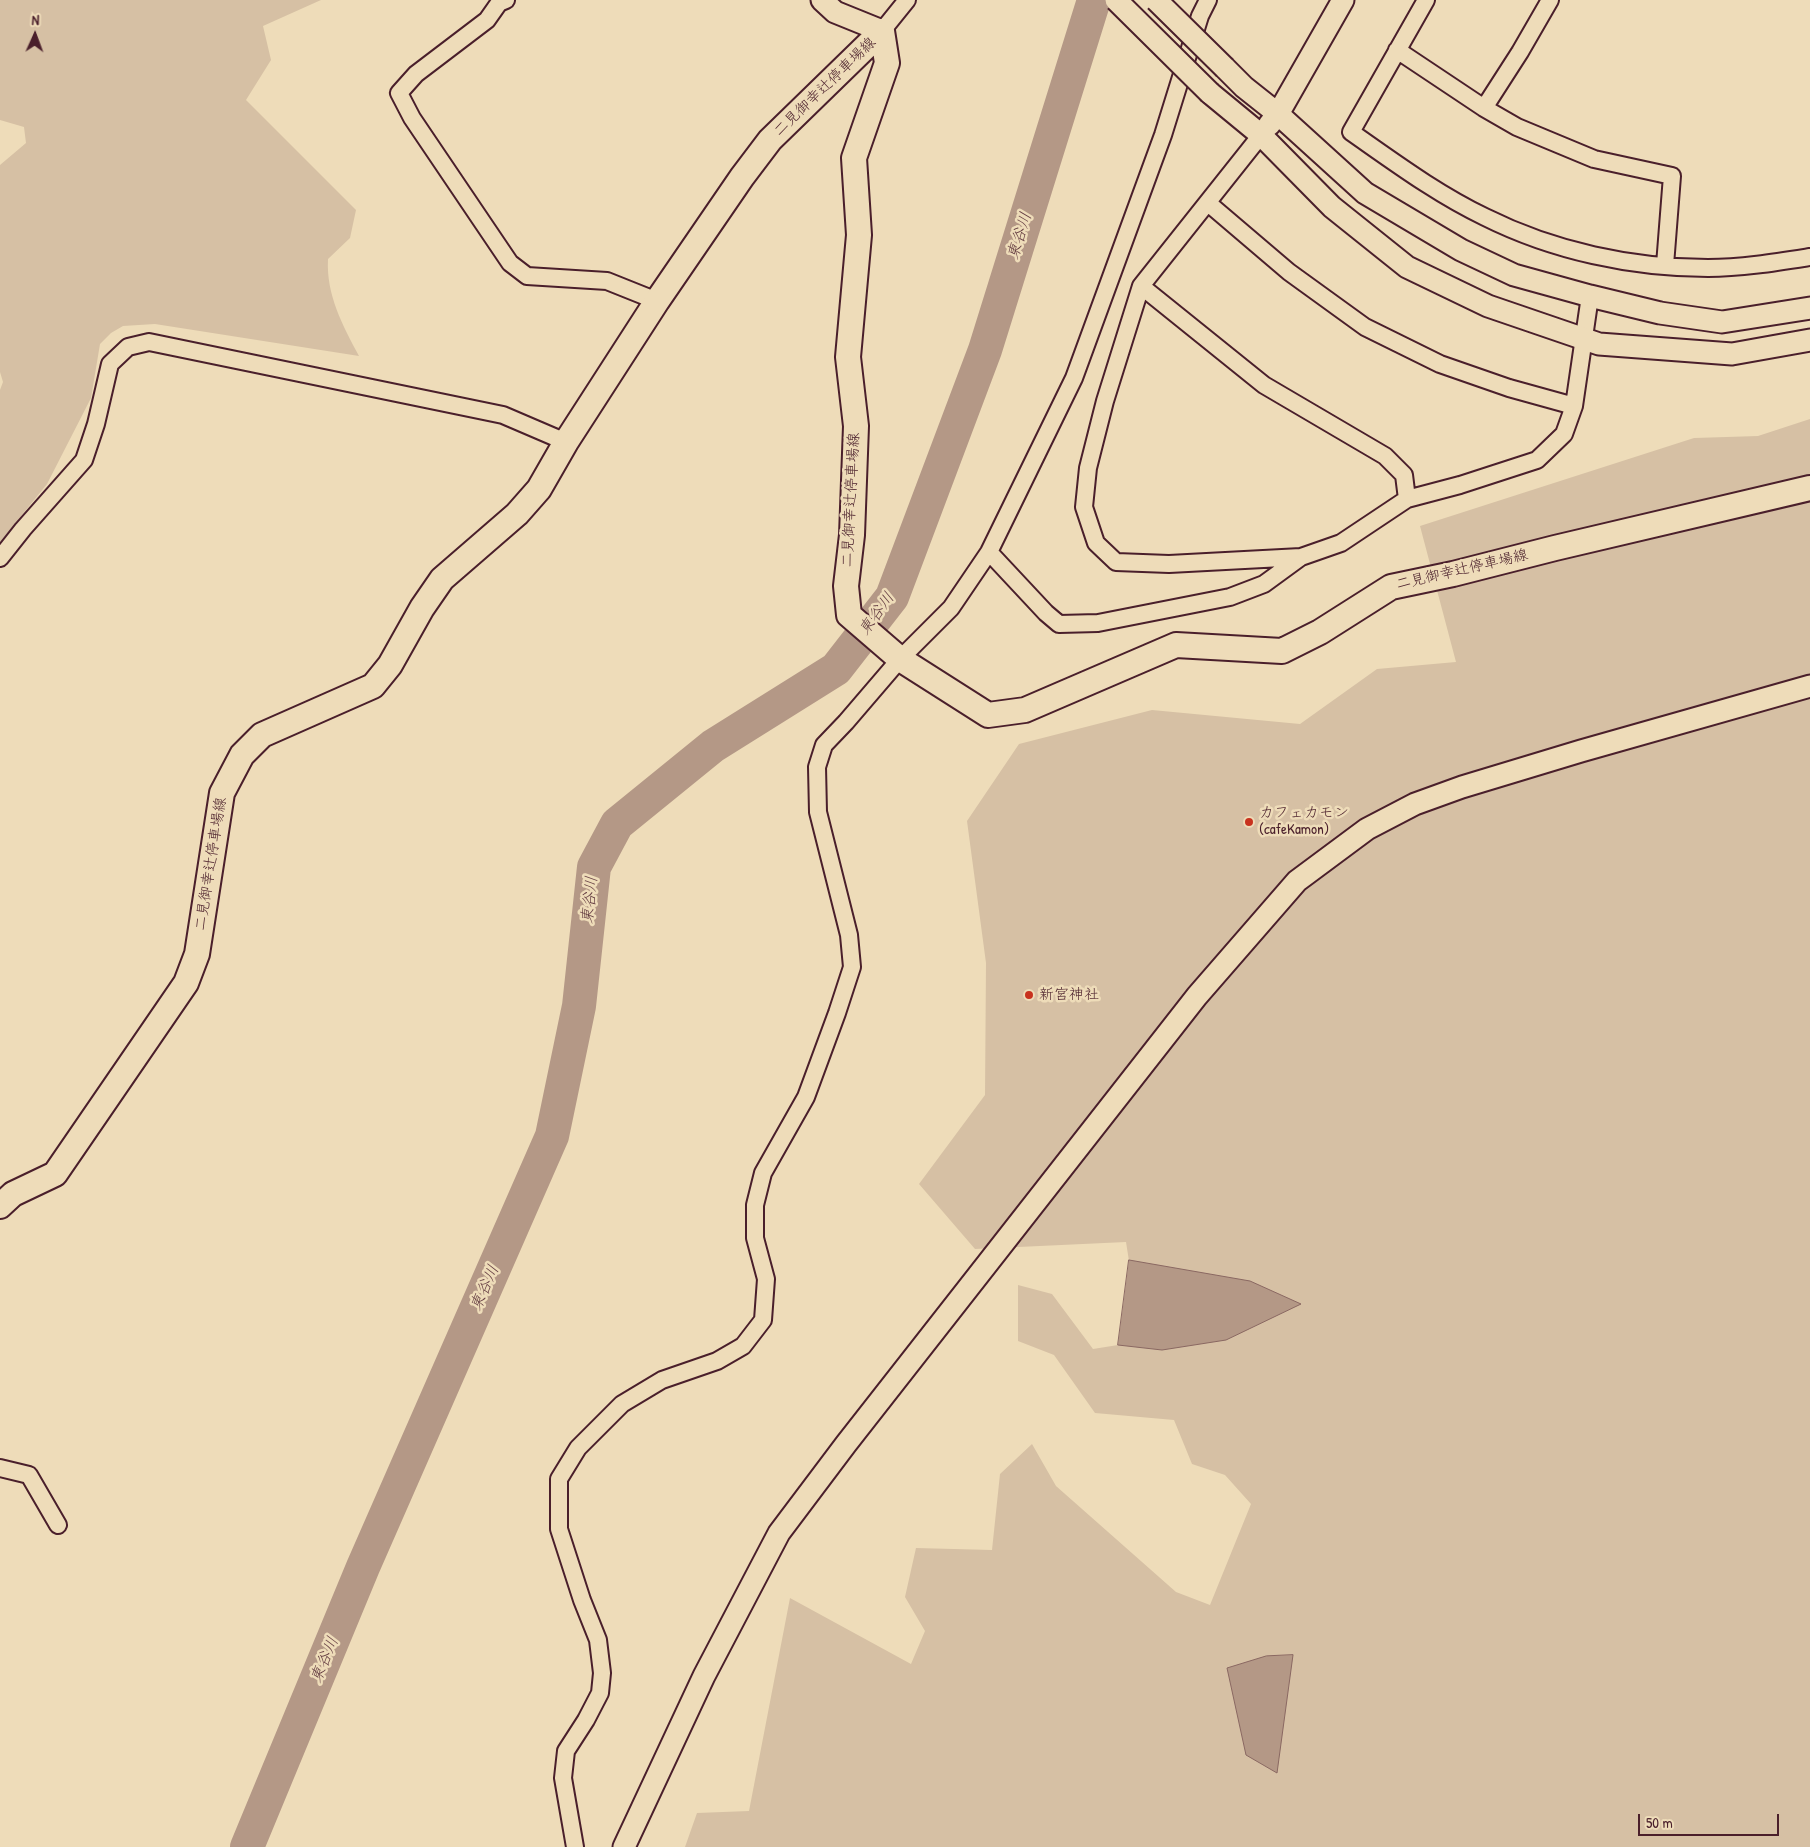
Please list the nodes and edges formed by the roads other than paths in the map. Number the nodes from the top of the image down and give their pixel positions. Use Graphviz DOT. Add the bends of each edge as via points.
graph roads {
  1 [pos="506,0"];
  2 [pos="822,0"];
  3 [pos="907,0"];
  4 [pos="1116,0"];
  5 [pos="1156,0"];
  6 [pos="1208,0"];
  7 [pos="1343,0"];
  8 [pos="1426,0"];
  9 [pos="1550,0"];
  10 [pos="882,31"];
  11 [pos="1397,50"];
  12 [pos="1484,108"];
  13 [pos="1278,114"];
  14 [pos="1261,135"];
  15 [pos="1208,203"];
  16 [pos="1810,257"];
  17 [pos="1665,266"];
  18 [pos="1142,286"];
  19 [pos="1590,296"];
  20 [pos="657,301"];
  21 [pos="1810,308"];
  22 [pos="1584,339"];
  23 [pos="1810,340"];
  24 [pos="1574,406"];
  25 [pos="566,442"];
  26 [pos="1810,488"];
  27 [pos="1407,499"];
  28 [pos="989,552"];
  29 [pos="1301,557"];
  30 [pos="0,558"];
  31 [pos="900,659"];
  32 [pos="1810,686"];
  33 [pos="0,1206"];
  34 [pos="0,1468"];
  35 [pos="58,1524"];
  36 [pos="575,1847"];
  37 [pos="624,1847"];
  1 -- 20 [label="street" via="499,3 487,20 416,74 399,93 412,118 510,263 527,276 606,280"];
  2 -- 10 [label="street" via="835,12"];
  3 -- 10 [label="street"];
  4 -- 14 [label="street, bridge" via="1210,93"];
  5 -- 13 [label="street, bridge" via="1244,87"];
  6 -- 28 [label="street" via="1200,16 1163,135 1074,378"];
  7 -- 13 [label="street"];
  8 -- 11 [label="street"];
  9 -- 12 [label="street"];
  10 -- 20 [label="main road, 二見御幸辻停車場線" via="770,140"];
  10 -- 31 [label="main road, 二見御幸辻停車場線" via="887,63 854,158 859,235 848,357 856,426 852,535 846,586 849,615"];
  11 -- 12 [label="street"];
  11 -- 17 [label="street" via="1351,132 1416,178 1484,217 1518,232 1585,254"];
  12 -- 17 [label="street" via="1517,127 1594,159 1672,176"];
  13 -- 14 [label="street"];
  13 -- 19 [label="street" via="1365,192 1435,235 1514,275"];
  14 -- 15 [label="street"];
  14 -- 22 [label="street" via="1332,207 1407,267 1488,306"];
  15 -- 18 [label="street"];
  15 -- 24 [label="street" via="1290,272 1365,327 1440,364"];
  16 -- 17 [label="street" via="1709,268"];
  18 -- 27 [label="street" via="1264,385 1385,456 1404,475"];
  18 -- 29 [label="street" via="1105,401 1088,468 1084,507 1096,543 1116,562 1169,564"];
  19 -- 21 [label="street" via="1660,313 1722,322"];
  19 -- 22 [label="street"];
  20 -- 25 [label="main road, 二見御幸辻停車場線"];
  22 -- 23 [label="street" via="1599,344 1732,354"];
  22 -- 24 [label="street"];
  24 -- 27 [label="street" via="1564,434 1537,460"];
  25 -- 30 [label="street" via="503,415 149,342 128,347 110,364 84,460"];
  25 -- 33 [label="main road, 二見御幸辻停車場線" via="539,489 517,514 442,579 390,665 373,686 262,735 242,755 222,793 197,954 186,983 55,1174 13,1194"];
  26 -- 31 [label="main road, 二見御幸辻停車場線" via="1391,587 1320,632 1282,651 1176,645 1025,710 988,716"];
  27 -- 29 [label="street" via="1341,543"];
  28 -- 29 [label="street" via="1060,624 1098,623 1230,598 1264,584"];
  28 -- 31 [label="street" via="951,608"];
  31 -- 36 [label="street" via="824,744 817,767 818,812 849,935 852,967 806,1097 763,1173 754,1205 755,1238 766,1280 763,1320 743,1346 717,1361 662,1380 622,1404 578,1448 559,1479 559,1528 598,1640 602,1673 600,1693 566,1752 563,1778"];
  32 -- 37 [label="street" via="1572,754 1415,804 1367,829 1297,881 1197,996 779,1533 704,1676"];
  34 -- 35 [label="street" via="29,1475"];
}
